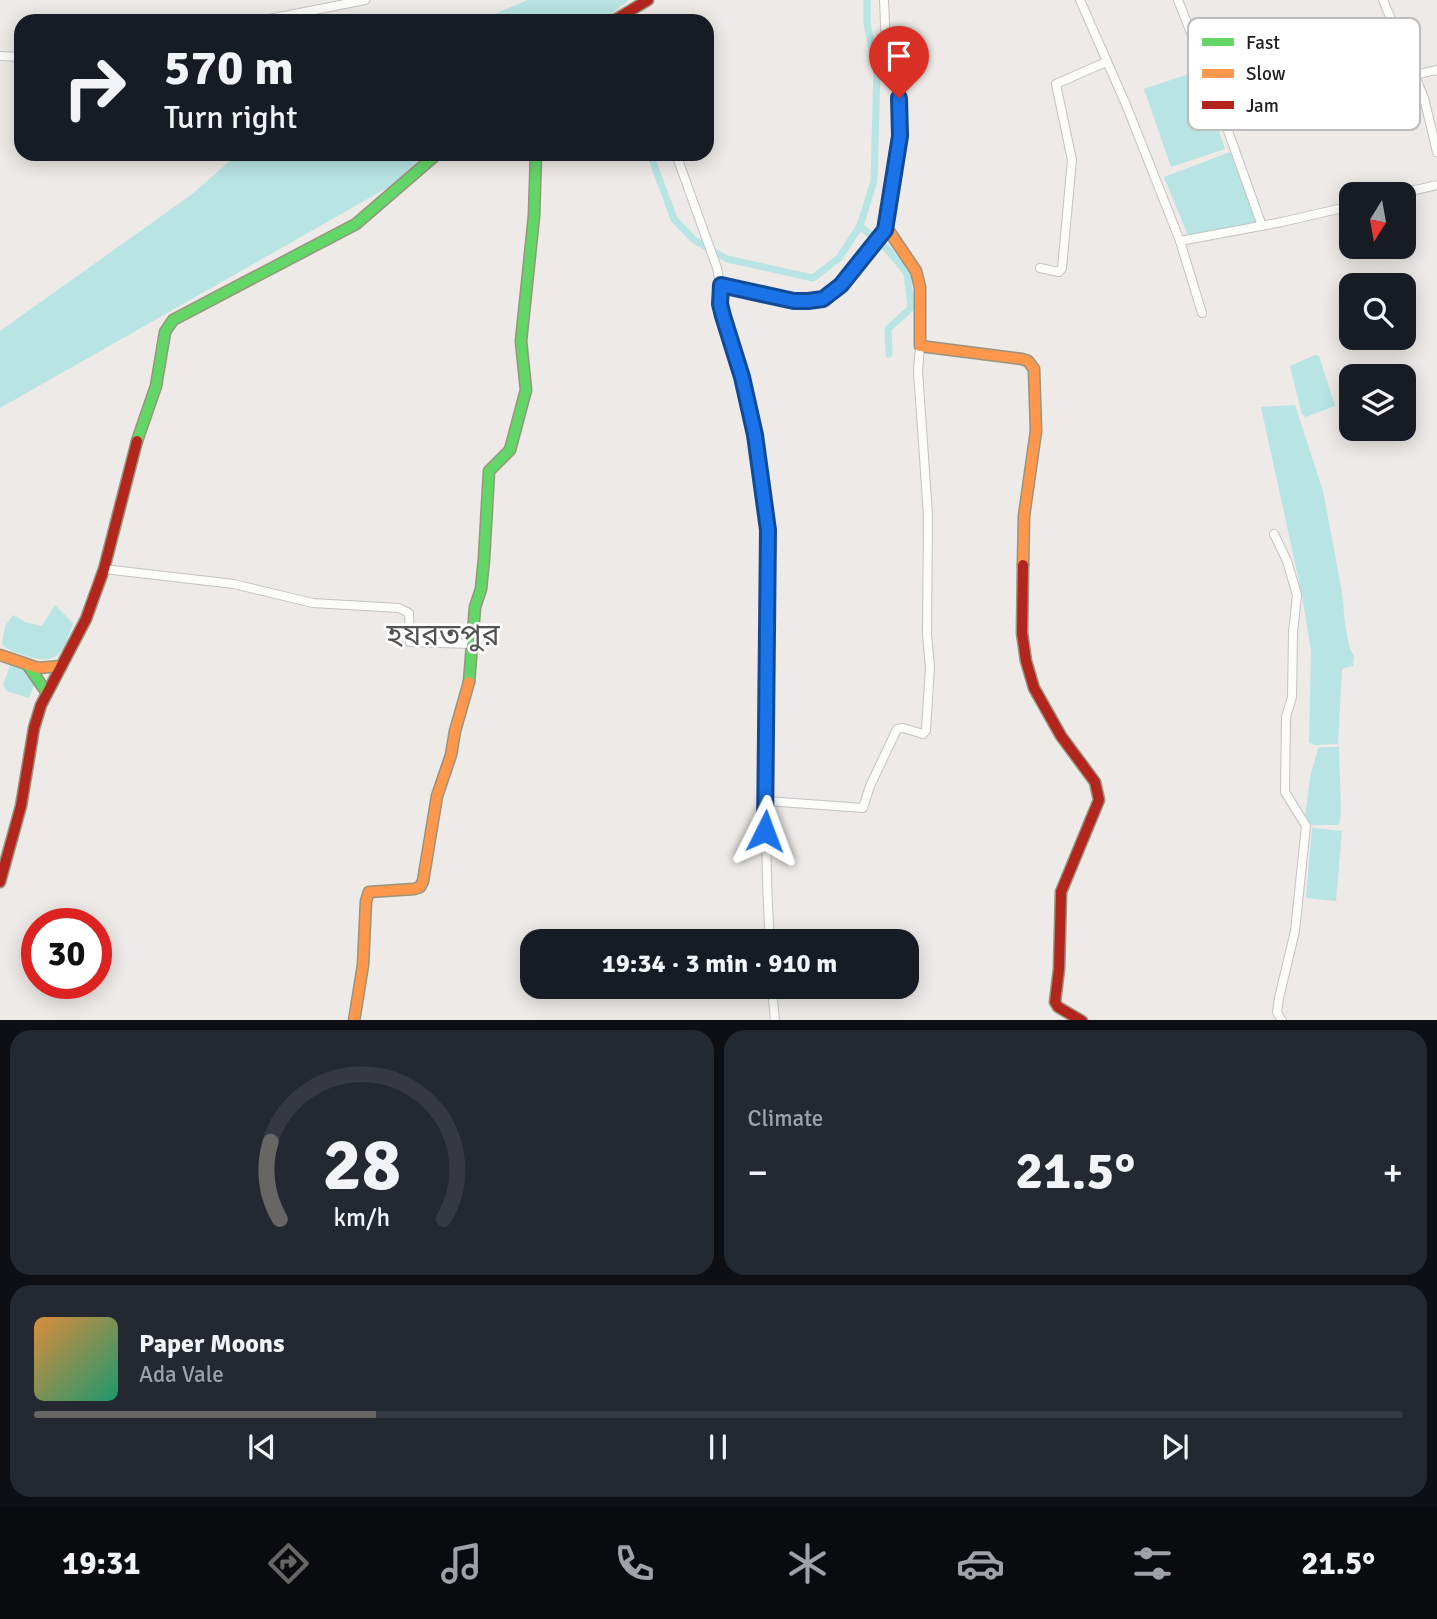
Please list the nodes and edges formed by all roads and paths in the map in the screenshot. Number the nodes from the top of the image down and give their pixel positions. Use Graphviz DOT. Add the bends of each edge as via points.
graph roads {
  1 [pos="365,0"];
  2 [pos="648,0"];
  3 [pos="884,0"];
  4 [pos="1080,0"];
  5 [pos="1178,0"];
  6 [pos="1383,0"];
  7 [pos="294,14"];
  8 [pos="626,14"];
  9 [pos="1390,18"];
  10 [pos="1188,24"];
  11 [pos="1107,62"];
  12 [pos="1420,91"];
  13 [pos="1228,130"];
  14 [pos="1437,152"];
  15 [pos="429,161"];
  16 [pos="536,161"];
  17 [pos="679,161"];
  18 [pos="1437,185"];
  19 [pos="1416,190"];
  20 [pos="1339,209"];
  21 [pos="1262,226"];
  22 [pos="883,231"];
  23 [pos="1180,241"];
  24 [pos="1040,268"];
  25 [pos="721,285"];
  26 [pos="1202,313"];
  27 [pos="920,346"];
  28 [pos="1275,534"];
  29 [pos="104,569"];
  30 [pos="473,644"];
  31 [pos="0,655"];
  32 [pos="61,666"];
  33 [pos="29,667"];
  34 [pos="47,693"];
  35 [pos="767,801"];
  36 [pos="0,883"];
  37 [pos="769,929"];
  38 [pos="773,999"];
  39 [pos="355,1020"];
  40 [pos="775,1020"];
  41 [pos="1082,1020"];
  42 [pos="1282,1020"];
  1 -- 7 [label="street"];
  2 -- 8 [label="street"];
  3 -- 22 [label="street" via="886,46 901,121"];
  4 -- 11 [label="street"];
  5 -- 10 [label="street"];
  6 -- 9 [label="street"];
  11 -- 23 [label="street"];
  11 -- 24 [label="street" via="1056,85 1072,160 1062,268 1059,272"];
  12 -- 14 [label="street"];
  13 -- 21 [label="street"];
  15 -- 29 [label="street" via="356,223 173,320 165,332 156,386 134,450"];
  16 -- 30 [label="street" via="521,341 526,390 510,450 489,471"];
  17 -- 25 [label="street"];
  18 -- 19 [label="street"];
  20 -- 21 [label="street"];
  21 -- 23 [label="street"];
  22 -- 25 [label="street" via="841,285 823,299 794,301"];
  22 -- 27 [label="street" via="889,231 916,271"];
  23 -- 26 [label="street"];
  25 -- 35 [label="street" via="720,304 755,435 768,530"];
  27 -- 35 [label="street" via="928,515 926,730 923,734 897,729 863,808"];
  27 -- 41 [label="street" via="1022,359 1034,369 1036,431 1025,497 1022,633 1034,688 1095,782 1099,800 1060,892 1055,1002"];
  28 -- 42 [label="street" via="1297,595 1292,697 1286,710 1285,792 1306,826 1295,931 1279,998"];
  29 -- 30 [label="street" via="233,584 313,603 400,608 409,613 410,642"];
  29 -- 32 [label="street" via="86,619"];
  30 -- 39 [label="street" via="470,679 437,796 423,881 414,890 369,892 366,901"];
  31 -- 33 [label="street"];
  32 -- 33 [label="street"];
  32 -- 34 [label="street"];
  33 -- 34 [label="street"];
  34 -- 36 [label="street" via="34,727 21,806"];
  35 -- 37 [label="street"];
  38 -- 40 [label="street"];
}
